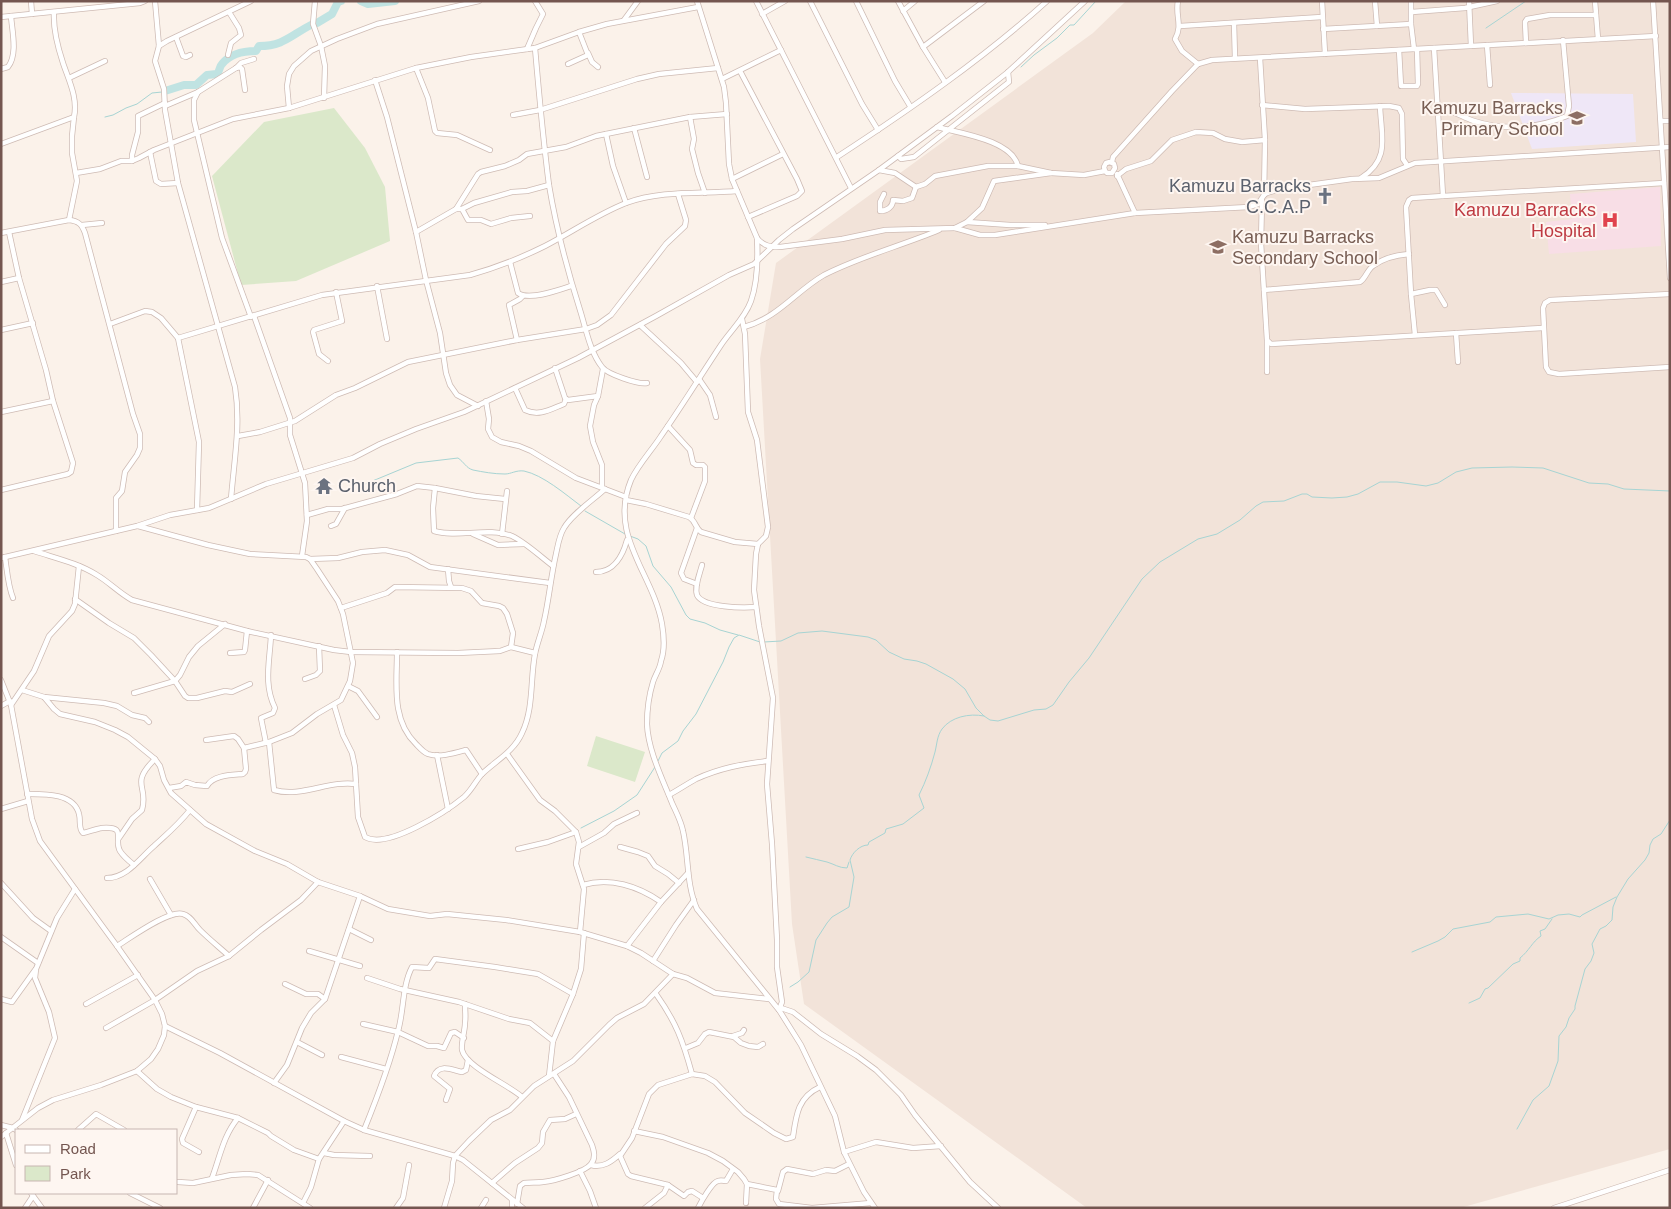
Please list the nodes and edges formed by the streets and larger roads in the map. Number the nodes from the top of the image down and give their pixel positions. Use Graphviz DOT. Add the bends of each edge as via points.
graph roads {
  1 [pos="31,1"];
  2 [pos="145,1"];
  3 [pos="156,1"];
  4 [pos="251,1"];
  5 [pos="315,1"];
  6 [pos="479,1"];
  7 [pos="535,1"];
  8 [pos="638,1"];
  9 [pos="756,1"];
  10 [pos="785,1"];
  11 [pos="810,1"];
  12 [pos="856,1"];
  13 [pos="898,1"];
  14 [pos="915,1"];
  15 [pos="984,1"];
  16 [pos="1047,1"];
  17 [pos="1086,1"];
  18 [pos="1178,1"];
  19 [pos="1322,1"];
  20 [pos="1375,1"];
  21 [pos="1411,1"];
  22 [pos="1469,1"];
  23 [pos="1497,1"];
  24 [pos="1595,1"];
  25 [pos="1653,1"];
  26 [pos="697,4"];
  27 [pos="1469,8"];
  28 [pos="903,10"];
  29 [pos="54,12"];
  30 [pos="229,12"];
  31 [pos="1412,12"];
  32 [pos="32,14"];
  33 [pos="762,14"];
  34 [pos="1596,15"];
  35 [pos="1,16"];
  36 [pos="11,16"];
  37 [pos="1322,17"];
  38 [pos="624,20"];
  39 [pos="1234,23"];
  40 [pos="1411,24"];
  41 [pos="1180,26"];
  42 [pos="1377,26"];
  43 [pos="1323,29"];
  44 [pos="579,32"];
  45 [pos="1656,36"];
  46 [pos="176,37"];
  47 [pos="1598,39"];
  48 [pos="1562,40"];
  49 [pos="1526,43"];
  50 [pos="1487,45"];
  51 [pos="159,46"];
  52 [pos="321,46"];
  53 [pos="1471,46"];
  54 [pos="923,47"];
  55 [pos="535,48"];
  56 [pos="1434,48"];
  57 [pos="528,49"];
  58 [pos="1416,49"];
  59 [pos="781,50"];
  60 [pos="1399,50"];
  61 [pos="588,53"];
  62 [pos="1325,54"];
  63 [pos="190,55"];
  64 [pos="228,55"];
  65 [pos="1235,58"];
  66 [pos="1260,58"];
  67 [pos="254,59"];
  68 [pos="105,61"];
  69 [pos="568,64"];
  70 [pos="1198,64"];
  71 [pos="598,67"];
  72 [pos="236,68"];
  73 [pos="416,68"];
  74 [pos="718,68"];
  75 [pos="1,69"];
  76 [pos="740,70"];
  77 [pos="1008,72"];
  78 [pos="69,78"];
  79 [pos="722,79"];
  80 [pos="375,80"];
  81 [pos="945,82"];
  82 [pos="1490,85"];
  83 [pos="245,90"];
  84 [pos="198,92"];
  85 [pos="324,98"];
  86 [pos="165,104"];
  87 [pos="1262,105"];
  88 [pos="910,106"];
  89 [pos="1380,106"];
  90 [pos="289,108"];
  91 [pos="1438,109"];
  92 [pos="540,110"];
  93 [pos="727,114"];
  94 [pos="513,115"];
  95 [pos="74,117"];
  96 [pos="690,117"];
  97 [pos="1670,120"];
  98 [pos="1660,121"];
  99 [pos="937,126"];
  100 [pos="634,128"];
  101 [pos="878,130"];
  102 [pos="948,130"];
  103 [pos="197,133"];
  104 [pos="606,134"];
  105 [pos="1264,140"];
  106 [pos="1,144"];
  107 [pos="171,144"];
  108 [pos="1661,147"];
  109 [pos="1670,147"];
  110 [pos="490,150"];
  111 [pos="545,150"];
  112 [pos="150,152"];
  113 [pos="783,154"];
  114 [pos="898,156"];
  115 [pos="837,157"];
  116 [pos="132,161"];
  117 [pos="1112,162"];
  118 [pos="1441,162"];
  119 [pos="1018,166"];
  120 [pos="1407,166"];
  121 [pos="879,170"];
  122 [pos="1115,170"];
  123 [pos="1105,171"];
  124 [pos="1051,173"];
  125 [pos="76,174"];
  126 [pos="1117,176"];
  127 [pos="647,177"];
  128 [pos="1359,178"];
  129 [pos="732,179"];
  130 [pos="178,183"];
  131 [pos="1664,183"];
  132 [pos="549,185"];
  133 [pos="916,187"];
  134 [pos="851,188"];
  135 [pos="737,191"];
  136 [pos="705,193"];
  137 [pos="678,194"];
  138 [pos="884,194"];
  139 [pos="1443,196"];
  140 [pos="1263,198"];
  141 [pos="626,203"];
  142 [pos="456,209"];
  143 [pos="462,209"];
  144 [pos="1135,213"];
  145 [pos="530,216"];
  146 [pos="748,217"];
  147 [pos="69,220"];
  148 [pos="967,222"];
  149 [pos="102,223"];
  150 [pos="82,225"];
  151 [pos="1054,226"];
  152 [pos="955,228"];
  153 [pos="942,229"];
  154 [pos="9,232"];
  155 [pos="416,232"];
  156 [pos="1,234"];
  157 [pos="560,237"];
  158 [pos="757,238"];
  159 [pos="772,247"];
  160 [pos="1408,254"];
  161 [pos="758,261"];
  162 [pos="510,262"];
  163 [pos="19,278"];
  164 [pos="1670,278"];
  165 [pos="426,280"];
  166 [pos="1,282"];
  167 [pos="377,286"];
  168 [pos="572,286"];
  169 [pos="1264,290"];
  170 [pos="336,292"];
  171 [pos="1411,294"];
  172 [pos="1670,294"];
  173 [pos="523,296"];
  174 [pos="1446,305"];
  175 [pos="252,316"];
  176 [pos="742,319"];
  177 [pos="33,323"];
  178 [pos="110,324"];
  179 [pos="640,325"];
  180 [pos="744,326"];
  181 [pos="219,327"];
  182 [pos="1543,328"];
  183 [pos="586,329"];
  184 [pos="1,330"];
  185 [pos="1456,333"];
  186 [pos="1415,335"];
  187 [pos="178,338"];
  188 [pos="387,339"];
  189 [pos="517,340"];
  190 [pos="1267,340"];
  191 [pos="592,349"];
  192 [pos="443,355"];
  193 [pos="328,361"];
  194 [pos="1458,362"];
  195 [pos="1670,367"];
  196 [pos="555,368"];
  197 [pos="603,369"];
  198 [pos="1267,372"];
  199 [pos="698,381"];
  200 [pos="647,383"];
  201 [pos="515,388"];
  202 [pos="598,396"];
  203 [pos="566,399"];
  204 [pos="53,401"];
  205 [pos="486,402"];
  206 [pos="478,406"];
  207 [pos="1,412"];
  208 [pos="716,417"];
  209 [pos="290,423"];
  210 [pos="668,426"];
  211 [pos="238,436"];
  212 [pos="302,472"];
  213 [pos="435,488"];
  214 [pos="604,488"];
  215 [pos="1,490"];
  216 [pos="507,491"];
  217 [pos="626,498"];
  218 [pos="231,499"];
  219 [pos="505,499"];
  220 [pos="346,508"];
  221 [pos="197,510"];
  222 [pos="307,515"];
  223 [pos="691,518"];
  224 [pos="137,526"];
  225 [pos="331,526"];
  226 [pos="697,528"];
  227 [pos="116,531"];
  228 [pos="469,532"];
  229 [pos="502,534"];
  230 [pos="628,539"];
  231 [pos="524,544"];
  232 [pos="758,544"];
  233 [pos="33,550"];
  234 [pos="302,556"];
  235 [pos="3,558"];
  236 [pos="310,559"];
  237 [pos="702,565"];
  238 [pos="79,566"];
  239 [pos="553,566"];
  240 [pos="448,568"];
  241 [pos="596,572"];
  242 [pos="550,583"];
  243 [pos="697,584"];
  244 [pos="451,587"];
  245 [pos="13,598"];
  246 [pos="75,599"];
  247 [pos="756,607"];
  248 [pos="341,608"];
  249 [pos="225,624"];
  250 [pos="247,631"];
  251 [pos="271,635"];
  252 [pos="319,646"];
  253 [pos="511,647"];
  254 [pos="351,652"];
  255 [pos="398,652"];
  256 [pos="230,653"];
  257 [pos="535,653"];
  258 [pos="305,679"];
  259 [pos="1,680"];
  260 [pos="174,681"];
  261 [pos="250,684"];
  262 [pos="348,686"];
  263 [pos="22,690"];
  264 [pos="134,693"];
  265 [pos="44,696"];
  266 [pos="10,703"];
  267 [pos="334,704"];
  268 [pos="1,706"];
  269 [pos="377,717"];
  270 [pos="149,722"];
  271 [pos="206,740"];
  272 [pos="268,742"];
  273 [pos="244,748"];
  274 [pos="507,754"];
  275 [pos="437,755"];
  276 [pos="155,759"];
  277 [pos="768,761"];
  278 [pos="482,774"];
  279 [pos="356,784"];
  280 [pos="169,788"];
  281 [pos="27,794"];
  282 [pos="669,795"];
  283 [pos="28,801"];
  284 [pos="448,808"];
  285 [pos="1,809"];
  286 [pos="190,810"];
  287 [pos="637,813"];
  288 [pos="576,832"];
  289 [pos="119,838"];
  290 [pos="579,847"];
  291 [pos="620,847"];
  292 [pos="518,849"];
  293 [pos="134,865"];
  294 [pos="688,873"];
  295 [pos="106,878"];
  296 [pos="150,879"];
  297 [pos="318,882"];
  298 [pos="1,883"];
  299 [pos="679,884"];
  300 [pos="582,885"];
  301 [pos="75,889"];
  302 [pos="360,896"];
  303 [pos="694,900"];
  304 [pos="661,902"];
  305 [pos="170,915"];
  306 [pos="349,929"];
  307 [pos="51,931"];
  308 [pos="582,933"];
  309 [pos="1,938"];
  310 [pos="371,940"];
  311 [pos="117,946"];
  312 [pos="628,946"];
  313 [pos="309,951"];
  314 [pos="229,956"];
  315 [pos="339,961"];
  316 [pos="653,962"];
  317 [pos="38,963"];
  318 [pos="360,966"];
  319 [pos="36,969"];
  320 [pos="673,974"];
  321 [pos="138,976"];
  322 [pos="367,978"];
  323 [pos="285,984"];
  324 [pos="405,990"];
  325 [pos="573,994"];
  326 [pos="656,994"];
  327 [pos="1,999"];
  328 [pos="325,999"];
  329 [pos="769,999"];
  330 [pos="155,1000"];
  331 [pos="86,1004"];
  332 [pos="465,1004"];
  333 [pos="780,1009"];
  334 [pos="363,1024"];
  335 [pos="165,1026"];
  336 [pos="106,1028"];
  337 [pos="744,1030"];
  338 [pos="398,1032"];
  339 [pos="733,1036"];
  340 [pos="464,1038"];
  341 [pos="552,1041"];
  342 [pos="297,1042"];
  343 [pos="763,1044"];
  344 [pos="686,1048"];
  345 [pos="322,1055"];
  346 [pos="341,1057"];
  347 [pos="468,1060"];
  348 [pos="386,1069"];
  349 [pos="137,1071"];
  350 [pos="692,1074"];
  351 [pos="552,1075"];
  352 [pos="274,1083"];
  353 [pos="820,1087"];
  354 [pos="522,1097"];
  355 [pos="446,1100"];
  356 [pos="196,1107"];
  357 [pos="576,1114"];
  358 [pos="238,1118"];
  359 [pos="22,1121"];
  360 [pos="344,1121"];
  361 [pos="1,1125"];
  362 [pos="15,1129"];
  363 [pos="79,1129"];
  364 [pos="122,1129"];
  365 [pos="364,1130"];
  366 [pos="634,1131"];
  367 [pos="4,1135"];
  368 [pos="941,1146"];
  369 [pos="199,1152"];
  370 [pos="844,1152"];
  371 [pos="324,1153"];
  372 [pos="620,1154"];
  373 [pos="370,1156"];
  374 [pos="455,1156"];
  375 [pos="319,1159"];
  376 [pos="15,1162"];
  377 [pos="849,1164"];
  378 [pos="409,1165"];
  379 [pos="590,1165"];
  380 [pos="733,1169"];
  381 [pos="1670,1170"];
  382 [pos="580,1171"];
  383 [pos="212,1178"];
  384 [pos="268,1180"];
  385 [pos="178,1182"];
  386 [pos="492,1184"];
  387 [pos="747,1184"];
  388 [pos="668,1185"];
  389 [pos="778,1191"];
  390 [pos="132,1194"];
  391 [pos="32,1195"];
  392 [pos="703,1198"];
  393 [pos="486,1200"];
  394 [pos="512,1200"];
  395 [pos="303,1202"];
  396 [pos="746,1203"];
  397 [pos="871,1203"];
  398 [pos="517,1204"];
  399 [pos="778,1206"];
  400 [pos="25,1208"];
  401 [pos="42,1208"];
  402 [pos="160,1208"];
  403 [pos="253,1208"];
  404 [pos="310,1208"];
  405 [pos="396,1208"];
  406 [pos="444,1208"];
  407 [pos="481,1208"];
  408 [pos="512,1208"];
  409 [pos="523,1208"];
  410 [pos="596,1208"];
  411 [pos="645,1208"];
  412 [pos="698,1208"];
  413 [pos="875,1208"];
  414 [pos="998,1208"];
  415 [pos="1554,1208"];
  1 -- 32 [label="street"];
  2 -- 29 [label="street"];
  3 -- 51 [label="street"];
  4 -- 30 [label="street"];
  5 -- 52 [label="street" via="313,24"];
  6 -- 52 [label="street" via="377,24"];
  7 -- 57 [label="street" via="543,14"];
  8 -- 38 [label="street"];
  9 -- 33 [label="street"];
  10 -- 33 [label="street"];
  11 -- 101 [label="street"];
  12 -- 88 [label="street"];
  13 -- 28 [label="street"];
  14 -- 28 [label="street"];
  15 -- 54 [label="street"];
  16 -- 81 [label="street"];
  17 -- 77 [label="street"];
  18 -- 41 [label="street"];
  19 -- 37 [label="street"];
  20 -- 42 [label="street"];
  21 -- 31 [label="street"];
  22 -- 27 [label="street"];
  23 -- 27 [label="street"];
  24 -- 34 [label="street"];
  25 -- 45 [label="street"];
  26 -- 38 [label="street"];
  26 -- 74 [label="street"];
  27 -- 31 [label="street"];
  27 -- 53 [label="street"];
  28 -- 54 [label="street"];
  29 -- 32 [label="street"];
  29 -- 78 [label="street" via="61,56"];
  30 -- 46 [label="street"];
  30 -- 64 [label="street" via="241,35 231,43"];
  31 -- 40 [label="street"];
  32 -- 36 [label="street"];
  33 -- 59 [label="street"];
  34 -- 47 [label="street"];
  34 -- 49 [label="street" via="1550,15 1527,19"];
  35 -- 36 [label="street"];
  36 -- 75 [label="street" via="12,61"];
  37 -- 39 [label="street"];
  37 -- 43 [label="street"];
  38 -- 44 [label="street"];
  39 -- 41 [label="street"];
  39 -- 65 [label="street"];
  40 -- 42 [label="street"];
  40 -- 58 [label="street"];
  41 -- 70 [label="street" via="1175,39 1179,48"];
  42 -- 43 [label="street"];
  43 -- 62 [label="street"];
  44 -- 55 [label="street"];
  44 -- 61 [label="street"];
  45 -- 47 [label="street"];
  45 -- 98 [label="street"];
  46 -- 51 [label="street"];
  46 -- 63 [label="street" via="183,56"];
  47 -- 48 [label="street"];
  48 -- 49 [label="street"];
  48 -- 91 [label="street" via="1567,116 1534,126 1499,127 1462,117 1447,109"];
  49 -- 50 [label="street"];
  50 -- 53 [label="street"];
  50 -- 82 [label="street"];
  51 -- 86 [label="street" via="155,61"];
  52 -- 85 [label="street" via="325,66"];
  52 -- 90 [label="street" via="291,69"];
  53 -- 56 [label="street"];
  54 -- 81 [label="street"];
  55 -- 57 [label="street"];
  55 -- 92 [label="street"];
  56 -- 58 [label="street"];
  56 -- 91 [label="street"];
  57 -- 73 [label="street"];
  58 -- 60 [label="street"];
  58 -- 60 [label="street" via="1417,86 1400,84"];
  59 -- 76 [label="street"];
  59 -- 115 [label="street"];
  60 -- 62 [label="street"];
  61 -- 69 [label="street"];
  61 -- 71 [label="street"];
  62 -- 66 [label="street"];
  65 -- 66 [label="street"];
  65 -- 70 [label="street"];
  66 -- 87 [label="street"];
  67 -- 72 [label="street"];
  68 -- 78 [label="street"];
  70 -- 117 [label="street" via="1148,117"];
  72 -- 83 [label="street" via="242,69"];
  72 -- 84 [label="street"];
  73 -- 80 [label="street"];
  73 -- 110 [label="street" via="428,98 435,131 457,135"];
  74 -- 79 [label="street"];
  74 -- 92 [label="street" via="636,79"];
  76 -- 79 [label="street"];
  76 -- 113 [label="street"];
  77 -- 99 [label="street"];
  77 -- 102 [label="street" via="1009,82"];
  78 -- 95 [label="street" via="75,105"];
  79 -- 93 [label="street"];
  80 -- 85 [label="street"];
  80 -- 155 [label="street"];
  81 -- 88 [label="street"];
  84 -- 86 [label="street"];
  84 -- 103 [label="street" via="194,102"];
  85 -- 90 [label="street"];
  86 -- 107 [label="street"];
  86 -- 116 [label="street" via="138,116"];
  87 -- 89 [label="street" via="1305,108"];
  87 -- 105 [label="street"];
  88 -- 101 [label="street"];
  89 -- 120 [label="street" via="1401,109 1403,159"];
  89 -- 128 [label="street" via="1382,156 1374,168"];
  90 -- 103 [label="street" via="233,118"];
  91 -- 118 [label="street"];
  92 -- 94 [label="street"];
  92 -- 111 [label="street"];
  93 -- 96 [label="street"];
  93 -- 129 [label="street"];
  95 -- 106 [label="street"];
  95 -- 125 [label="street" via="72,153"];
  96 -- 100 [label="street"];
  96 -- 136 [label="street" via="694,139 692,148"];
  97 -- 98 [label="street"];
  98 -- 108 [label="street"];
  99 -- 102 [label="street"];
  99 -- 114 [label="street"];
  100 -- 104 [label="street"];
  100 -- 127 [label="street"];
  101 -- 115 [label="street"];
  102 -- 114 [label="street" via="914,157 901,159"];
  102 -- 119 [label="street" via="982,138 1000,147 1012,155"];
  103 -- 107 [label="street"];
  103 -- 175 [label="street" via="222,238"];
  104 -- 111 [label="street"];
  104 -- 141 [label="street"];
  105 -- 126 [label="street" via="1242,142 1213,133 1196,132 1172,140 1154,160 1126,169"];
  105 -- 140 [label="street"];
  107 -- 112 [label="street"];
  107 -- 130 [label="street"];
  108 -- 109 [label="street"];
  108 -- 118 [label="street"];
  108 -- 131 [label="street"];
  111 -- 132 [label="street"];
  111 -- 142 [label="street" via="481,172"];
  112 -- 116 [label="street"];
  112 -- 130 [label="street" via="156,181 161,184"];
  113 -- 129 [label="street"];
  113 -- 146 [label="street" via="802,191"];
  114 -- 121 [label="street"];
  115 -- 134 [label="street"];
  116 -- 125 [label="street" via="108,164"];
  117 -- 122 [label="street"];
  117 -- 123 [label="street" via="1105,164"];
  118 -- 120 [label="street"];
  118 -- 139 [label="street"];
  119 -- 124 [label="street"];
  119 -- 133 [label="street" via="988,166 944,174"];
  120 -- 128 [label="street" via="1379,178"];
  121 -- 133 [label="street" via="895,173"];
  121 -- 134 [label="street"];
  122 -- 123 [label="street" via="1110,174"];
  122 -- 126 [label="street"];
  123 -- 124 [label="street" via="1084,175"];
  124 -- 148 [label="street" via="994,180 982,208"];
  125 -- 147 [label="street"];
  126 -- 144 [label="street"];
  128 -- 140 [label="street" via="1289,188"];
  129 -- 135 [label="street"];
  130 -- 181 [label="street"];
  131 -- 139 [label="street"];
  131 -- 164 [label="street"];
  132 -- 143 [label="street" via="474,202"];
  132 -- 157 [label="street"];
  133 -- 138 [label="street" via="912,198 893,200 890,208 880,211"];
  134 -- 159 [label="street"];
  135 -- 136 [label="street"];
  135 -- 146 [label="street"];
  136 -- 137 [label="street"];
  137 -- 141 [label="street"];
  137 -- 183 [label="street" via="685,226 666,244 611,315 597,326"];
  139 -- 160 [label="street" via="1412,198 1407,203"];
  140 -- 144 [label="street" via="1249,207"];
  140 -- 169 [label="street"];
  141 -- 157 [label="street"];
  142 -- 143 [label="street"];
  142 -- 155 [label="street"];
  143 -- 145 [label="street" via="468,220 481,220 488,224"];
  144 -- 151 [label="street"];
  146 -- 158 [label="street"];
  147 -- 150 [label="street"];
  147 -- 154 [label="street"];
  148 -- 151 [label="street"];
  148 -- 152 [label="street"];
  149 -- 150 [label="street"];
  150 -- 178 [label="street"];
  151 -- 152 [label="street" via="995,235 980,235"];
  152 -- 153 [label="street"];
  153 -- 159 [label="street" via="887,230 813,244"];
  153 -- 180 [label="street" via="846,264 812,282 757,323"];
  154 -- 156 [label="street"];
  154 -- 163 [label="street"];
  155 -- 165 [label="street"];
  157 -- 162 [label="street"];
  157 -- 168 [label="street"];
  158 -- 159 [label="street" via="762,244"];
  158 -- 161 [label="street"];
  159 -- 161 [label="street"];
  160 -- 169 [label="street" via="1373,266 1360,282"];
  160 -- 171 [label="street"];
  161 -- 176 [label="street" via="752,298"];
  161 -- 179 [label="street"];
  162 -- 165 [label="street" via="470,275"];
  162 -- 173 [label="street" via="518,293"];
  163 -- 166 [label="street"];
  163 -- 177 [label="street"];
  165 -- 167 [label="street"];
  165 -- 192 [label="street"];
  167 -- 170 [label="street"];
  167 -- 188 [label="street"];
  168 -- 173 [label="street"];
  168 -- 183 [label="street"];
  169 -- 190 [label="street"];
  170 -- 175 [label="street"];
  170 -- 193 [label="street" via="342,321 312,332 320,356"];
  171 -- 174 [label="street" via="1436,290"];
  171 -- 186 [label="street"];
  172 -- 182 [label="street" via="1548,301 1543,308"];
  173 -- 189 [label="street" via="509,305"];
  175 -- 181 [label="street"];
  175 -- 209 [label="street"];
  176 -- 180 [label="street"];
  176 -- 199 [label="street"];
  177 -- 184 [label="street"];
  177 -- 204 [label="street"];
  178 -- 187 [label="street" via="145,311 152,312"];
  178 -- 227 [label="street" via="140,434 140,448 125,472 122,491 116,498"];
  179 -- 191 [label="street"];
  179 -- 199 [label="street"];
  180 -- 232 [label="street" via="748,412 757,440 768,527 766,536"];
  181 -- 187 [label="street"];
  181 -- 211 [label="street" via="238,403"];
  182 -- 185 [label="street"];
  182 -- 195 [label="street" via="1546,367 1552,373"];
  183 -- 189 [label="street"];
  183 -- 191 [label="street"];
  185 -- 186 [label="street"];
  185 -- 194 [label="street"];
  186 -- 190 [label="street" via="1278,344"];
  187 -- 221 [label="street" via="199,442"];
  189 -- 192 [label="street"];
  190 -- 198 [label="street"];
  191 -- 196 [label="street"];
  191 -- 197 [label="street"];
  192 -- 206 [label="street" via="453,391"];
  192 -- 209 [label="street" via="408,362 336,395"];
  196 -- 201 [label="street"];
  196 -- 203 [label="street"];
  197 -- 200 [label="street" via="636,383"];
  197 -- 202 [label="street"];
  199 -- 208 [label="street" via="710,395"];
  199 -- 210 [label="street"];
  201 -- 203 [label="street" via="529,412 544,413 564,404"];
  201 -- 205 [label="street"];
  202 -- 203 [label="street"];
  202 -- 214 [label="street" via="590,426 602,465"];
  204 -- 207 [label="street"];
  204 -- 215 [label="street" via="73,463 71,472"];
  205 -- 206 [label="street"];
  205 -- 214 [label="street" via="488,429 492,437 531,451 572,476"];
  206 -- 212 [label="street" via="380,444 353,458"];
  209 -- 211 [label="street"];
  209 -- 212 [label="street" via="290,435"];
  210 -- 217 [label="street" via="632,478"];
  210 -- 223 [label="street" via="690,450 693,464 705,467 706,481"];
  211 -- 218 [label="street"];
  212 -- 218 [label="street"];
  212 -- 222 [label="street"];
  213 -- 219 [label="street"];
  213 -- 220 [label="street" via="413,487"];
  213 -- 228 [label="street" via="434,531"];
  214 -- 217 [label="street"];
  214 -- 239 [label="street" via="565,526"];
  216 -- 219 [label="street"];
  217 -- 223 [label="street"];
  217 -- 230 [label="street"];
  218 -- 221 [label="street"];
  219 -- 229 [label="street"];
  220 -- 222 [label="street"];
  220 -- 225 [label="street" via="336,524"];
  221 -- 224 [label="street"];
  222 -- 234 [label="street"];
  223 -- 226 [label="street"];
  224 -- 227 [label="street"];
  224 -- 234 [label="street" via="250,554"];
  226 -- 232 [label="street" via="735,542"];
  226 -- 243 [label="street" via="681,573 684,579"];
  227 -- 233 [label="street"];
  228 -- 229 [label="street"];
  228 -- 231 [label="street" via="498,545"];
  229 -- 231 [label="street"];
  230 -- 241 [label="street" via="620,560 602,572"];
  230 -- 282 [label="street" via="662,624 663,655 652,686 647,722"];
  231 -- 239 [label="street"];
  232 -- 247 [label="street" via="754,569"];
  233 -- 235 [label="street"];
  233 -- 238 [label="street"];
  234 -- 236 [label="street"];
  235 -- 245 [label="street"];
  236 -- 240 [label="street" via="385,550 408,555 430,567"];
  236 -- 248 [label="street"];
  237 -- 243 [label="street"];
  238 -- 246 [label="street"];
  238 -- 249 [label="street" via="132,600"];
  239 -- 242 [label="street"];
  240 -- 242 [label="street"];
  240 -- 244 [label="street"];
  242 -- 257 [label="street" via="544,623"];
  243 -- 247 [label="street" via="697,596 705,602"];
  244 -- 248 [label="street" via="395,586 387,593"];
  244 -- 253 [label="street" via="467,589 482,603 503,608 513,632"];
  246 -- 260 [label="street" via="134,638"];
  246 -- 263 [label="street" via="72,611 49,636"];
  247 -- 277 [label="street" via="773,698"];
  248 -- 254 [label="street"];
  249 -- 250 [label="street"];
  249 -- 260 [label="street" via="198,646"];
  250 -- 251 [label="street"];
  250 -- 256 [label="street" via="246,650"];
  251 -- 252 [label="street"];
  251 -- 272 [label="street" via="267,674 270,698 275,708 260,718"];
  252 -- 254 [label="street"];
  252 -- 258 [label="street" via="320,671"];
  253 -- 255 [label="street" via="500,651 458,654"];
  253 -- 257 [label="street"];
  254 -- 255 [label="street"];
  254 -- 262 [label="street" via="352,671"];
  255 -- 275 [label="street" via="397,706 401,720 412,740 424,752"];
  257 -- 274 [label="street" via="527,720"];
  259 -- 266 [label="street"];
  260 -- 261 [label="street" via="188,698 235,691"];
  260 -- 264 [label="street"];
  262 -- 267 [label="street" via="341,700"];
  262 -- 269 [label="street" via="358,691"];
  263 -- 265 [label="street"];
  263 -- 266 [label="street"];
  265 -- 270 [label="street" via="104,702"];
  265 -- 276 [label="street" via="57,712 115,730"];
  266 -- 268 [label="street"];
  266 -- 281 [label="street"];
  267 -- 272 [label="street" via="292,733"];
  267 -- 279 [label="street" via="352,753"];
  271 -- 273 [label="street" via="234,736"];
  272 -- 273 [label="street"];
  272 -- 279 [label="street" via="274,790 297,791 338,783"];
  273 -- 280 [label="street" via="246,769 243,774 224,775 210,781 207,786 186,782"];
  274 -- 278 [label="street"];
  274 -- 288 [label="street" via="540,800"];
  275 -- 278 [label="street" via="466,750"];
  275 -- 284 [label="street"];
  276 -- 280 [label="street"];
  276 -- 289 [label="street" via="141,776 142,810"];
  277 -- 282 [label="street" via="724,768"];
  277 -- 333 [label="street"];
  278 -- 284 [label="street" via="470,791"];
  279 -- 284 [label="street" via="358,817 363,833 369,839 386,839 400,834"];
  280 -- 286 [label="street"];
  281 -- 283 [label="street"];
  281 -- 289 [label="street" via="61,797 76,809 82,833 110,828 117,831"];
  282 -- 294 [label="street" via="683,829"];
  283 -- 285 [label="street"];
  283 -- 301 [label="street" via="40,842"];
  286 -- 293 [label="street"];
  286 -- 297 [label="street" via="206,824"];
  287 -- 290 [label="street"];
  288 -- 290 [label="street"];
  288 -- 292 [label="street"];
  289 -- 293 [label="street" via="119,849"];
  290 -- 300 [label="street" via="576,864"];
  291 -- 299 [label="street" via="648,856 655,866"];
  293 -- 295 [label="street" via="116,877"];
  294 -- 299 [label="street"];
  294 -- 303 [label="street"];
  296 -- 305 [label="street"];
  297 -- 302 [label="street"];
  297 -- 314 [label="street" via="301,900"];
  298 -- 307 [label="street" via="33,918"];
  299 -- 304 [label="street"];
  300 -- 304 [label="street" via="596,882 621,884 648,892"];
  300 -- 308 [label="street"];
  301 -- 307 [label="street"];
  301 -- 311 [label="street"];
  302 -- 306 [label="street"];
  302 -- 308 [label="street" via="388,909 413,914 506,920"];
  303 -- 316 [label="street"];
  303 -- 329 [label="street"];
  304 -- 312 [label="street"];
  305 -- 311 [label="street"];
  305 -- 314 [label="street" via="182,913"];
  306 -- 310 [label="street"];
  306 -- 315 [label="street"];
  307 -- 317 [label="street"];
  308 -- 312 [label="street"];
  308 -- 325 [label="street" via="581,969"];
  309 -- 317 [label="street"];
  311 -- 321 [label="street"];
  312 -- 316 [label="street"];
  313 -- 315 [label="street"];
  314 -- 330 [label="street" via="197,971"];
  315 -- 318 [label="street"];
  315 -- 328 [label="street"];
  316 -- 320 [label="street"];
  317 -- 319 [label="street"];
  319 -- 327 [label="street" via="15,1000"];
  319 -- 359 [label="street" via="35,978 49,1012 55,1038"];
  320 -- 326 [label="street"];
  320 -- 329 [label="street" via="715,993"];
  321 -- 330 [label="street"];
  321 -- 331 [label="street"];
  322 -- 324 [label="street"];
  323 -- 328 [label="street"];
  324 -- 325 [label="street" via="412,967 429,968 434,959 538,974"];
  324 -- 332 [label="street"];
  324 -- 338 [label="street"];
  325 -- 341 [label="street"];
  326 -- 344 [label="street"];
  326 -- 351 [label="street" via="639,1008 609,1024 582,1053"];
  328 -- 342 [label="street" via="311,1013"];
  329 -- 333 [label="street"];
  330 -- 335 [label="street"];
  330 -- 336 [label="street"];
  332 -- 340 [label="street"];
  332 -- 341 [label="street" via="530,1023"];
  333 -- 353 [label="street"];
  333 -- 368 [label="street" via="793,1012 876,1070 901,1095"];
  334 -- 338 [label="street"];
  335 -- 349 [label="street" via="158,1049"];
  335 -- 352 [label="street"];
  337 -- 339 [label="street" via="742,1034"];
  338 -- 340 [label="street" via="428,1046 444,1048 451,1033"];
  338 -- 348 [label="street"];
  339 -- 343 [label="street" via="743,1044 758,1047"];
  339 -- 344 [label="street" via="708,1032 698,1043"];
  340 -- 347 [label="street" via="462,1048"];
  341 -- 351 [label="street"];
  342 -- 345 [label="street"];
  342 -- 352 [label="street"];
  344 -- 350 [label="street"];
  346 -- 348 [label="street"];
  347 -- 354 [label="street"];
  347 -- 355 [label="street" via="466,1070 462,1072 446,1068 435,1072 436,1079 450,1089"];
  348 -- 365 [label="street"];
  349 -- 356 [label="street" via="157,1090"];
  349 -- 359 [label="street" via="53,1100"];
  350 -- 353 [label="street" via="715,1082 745,1113 786,1140 793,1137 804,1097"];
  350 -- 366 [label="street" via="652,1090"];
  351 -- 354 [label="street"];
  351 -- 357 [label="street" via="569,1097"];
  352 -- 360 [label="street"];
  353 -- 370 [label="street" via="835,1116"];
  354 -- 374 [label="street" via="510,1110 491,1120"];
  356 -- 358 [label="street"];
  356 -- 369 [label="street" via="182,1139 183,1143"];
  357 -- 379 [label="street" via="594,1151"];
  357 -- 386 [label="street" via="550,1120 538,1148"];
  358 -- 375 [label="street" via="294,1150"];
  358 -- 383 [label="street" via="228,1132"];
  359 -- 362 [label="street"];
  360 -- 365 [label="street"];
  360 -- 371 [label="street"];
  361 -- 362 [label="street"];
  362 -- 367 [label="street"];
  363 -- 364 [label="street" via="96,1114"];
  365 -- 374 [label="street"];
  366 -- 372 [label="street"];
  366 -- 380 [label="street" via="699,1149"];
  367 -- 376 [label="street"];
  368 -- 370 [label="street" via="913,1148 876,1142"];
  368 -- 414 [label="street" via="970,1182"];
  370 -- 377 [label="street"];
  371 -- 373 [label="street"];
  371 -- 375 [label="street"];
  372 -- 379 [label="street" via="604,1165"];
  372 -- 388 [label="street" via="628,1174"];
  374 -- 386 [label="street"];
  374 -- 406 [label="street"];
  375 -- 395 [label="street"];
  377 -- 389 [label="street" via="835,1172 826,1170 813,1174 787,1169 783,1172"];
  377 -- 397 [label="street"];
  378 -- 405 [label="street" via="403,1198"];
  379 -- 382 [label="street"];
  380 -- 387 [label="street"];
  380 -- 392 [label="street" via="728,1180 717,1181"];
  381 -- 415 [label="street"];
  382 -- 398 [label="street" via="546,1182 524,1183 520,1186"];
  382 -- 410 [label="street"];
  383 -- 384 [label="street" via="247,1174"];
  383 -- 385 [label="street" via="193,1183"];
  384 -- 395 [label="street"];
  384 -- 403 [label="street"];
  386 -- 394 [label="street"];
  387 -- 389 [label="street"];
  387 -- 396 [label="street"];
  388 -- 392 [label="street" via="682,1195 690,1190"];
  388 -- 411 [label="street" via="664,1193"];
  389 -- 399 [label="street"];
  390 -- 402 [label="street"];
  391 -- 400 [label="street"];
  391 -- 401 [label="street"];
  392 -- 412 [label="street"];
  393 -- 407 [label="street"];
  394 -- 398 [label="street"];
  394 -- 408 [label="street"];
  395 -- 404 [label="street"];
  397 -- 399 [label="street" via="812,1208"];
  397 -- 413 [label="street"];
  398 -- 409 [label="street"];
}
